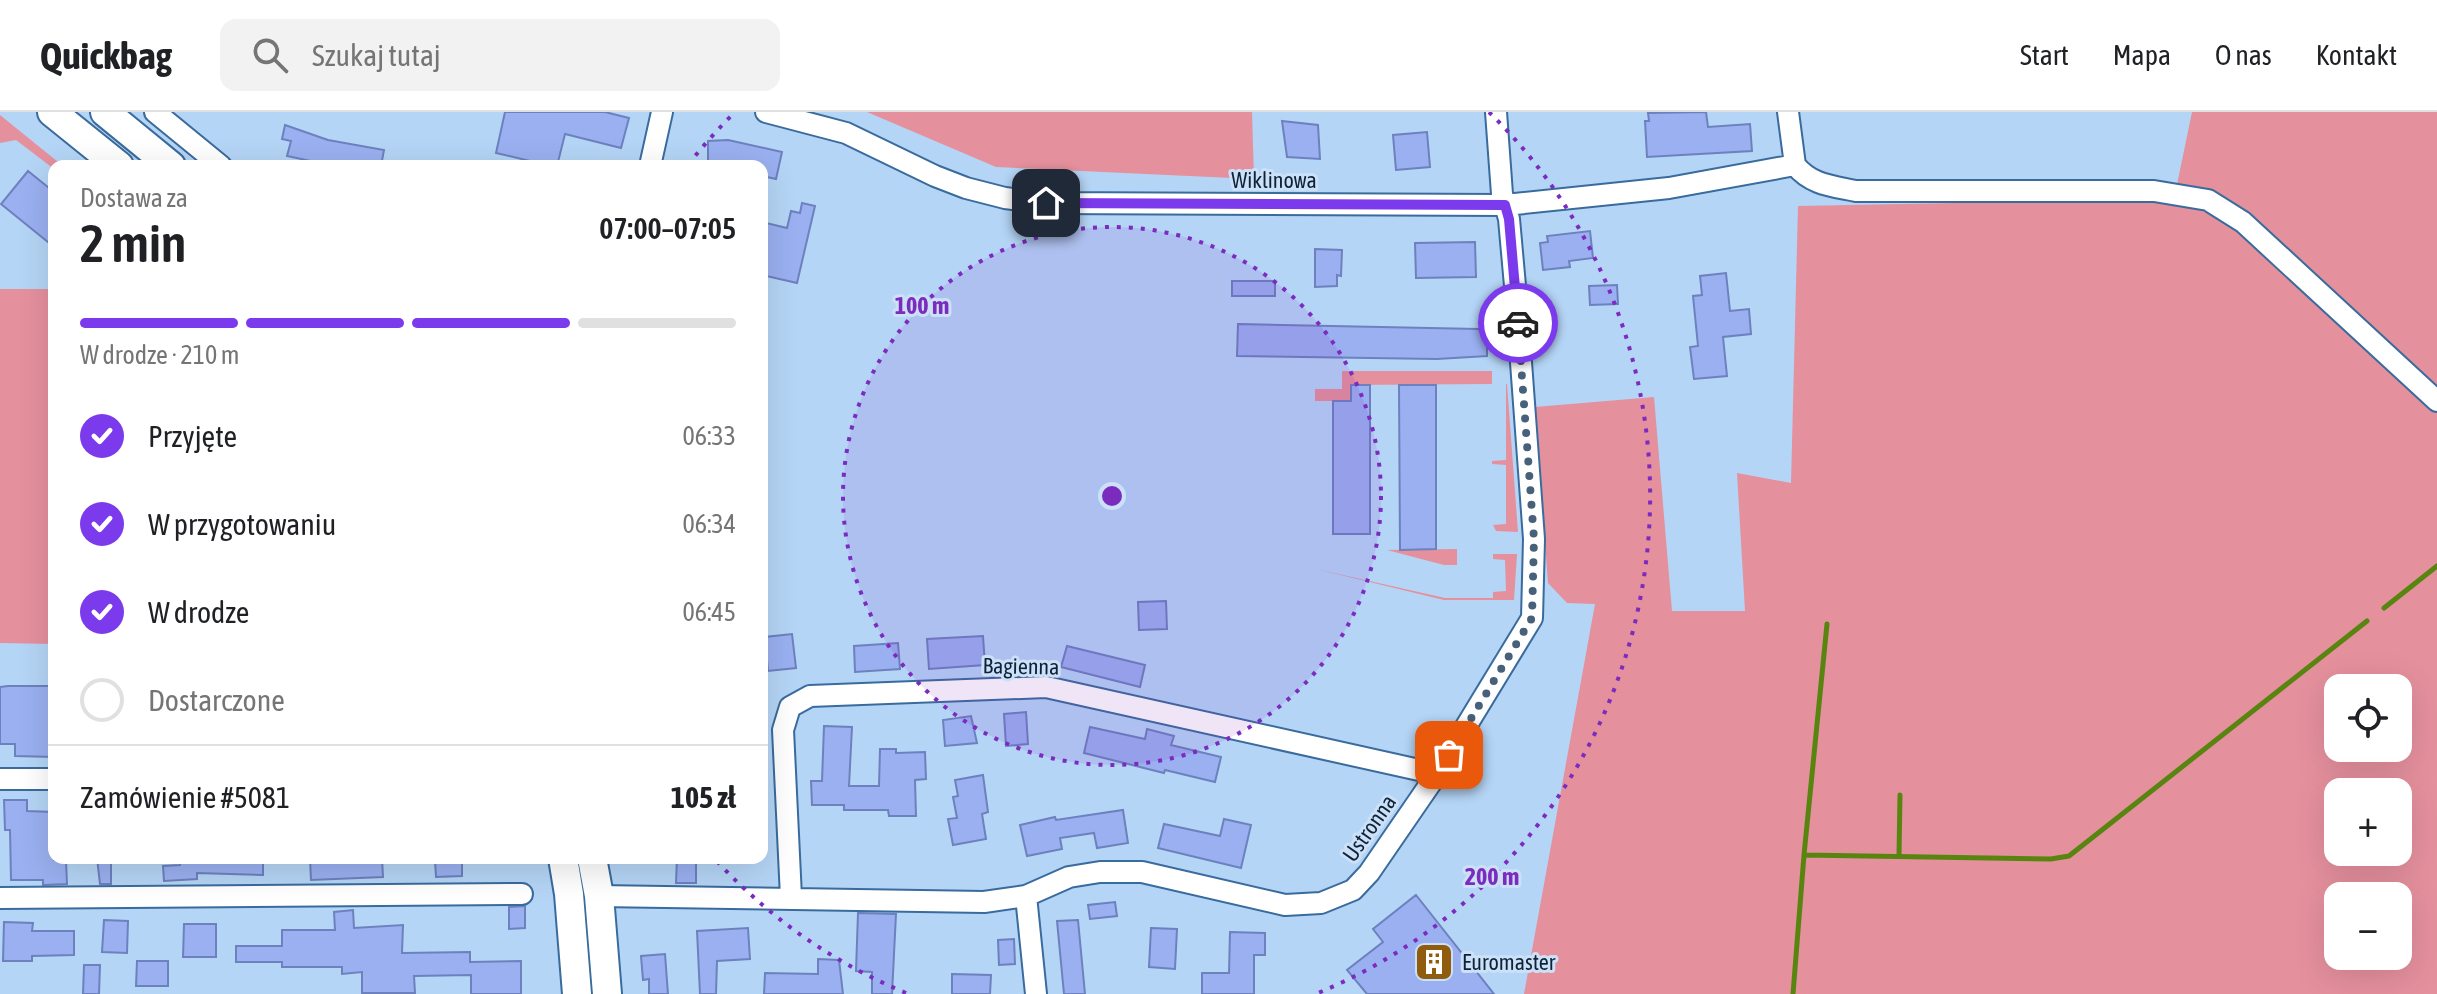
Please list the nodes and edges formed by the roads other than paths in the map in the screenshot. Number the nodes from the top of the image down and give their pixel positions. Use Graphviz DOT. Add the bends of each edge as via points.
graph roads {
  1 [pos="52,112"];
  2 [pos="105,112"];
  3 [pos="155,112"];
  4 [pos="662,112"];
  5 [pos="766,112"];
  6 [pos="1496,112"];
  7 [pos="1788,112"];
  8 [pos="112,160"];
  9 [pos="164,160"];
  10 [pos="214,160"];
  11 [pos="651,160"];
  12 [pos="1795,165"];
  13 [pos="1505,205"];
  14 [pos="2437,401"];
  15 [pos="1437,774"];
  16 [pos="0,779"];
  17 [pos="48,779"];
  18 [pos="564,864"];
  19 [pos="593,864"];
  20 [pos="522,894"];
  21 [pos="599,896"];
  22 [pos="1026,896"];
  23 [pos="791,897"];
  24 [pos="0,898"];
  25 [pos="577,994"];
  26 [pos="607,994"];
  27 [pos="1036,994"];
  1 -- 8 [label="main road"];
  2 -- 9 [label="main road"];
  3 -- 10 [label="street"];
  4 -- 11 [label="street"];
  5 -- 13 [label="street, Wiklinowa" via="846,133 935,176 1005,198 1046,203"];
  6 -- 13 [label="street, Ustronna"];
  7 -- 12 [label="street"];
  12 -- 13 [label="street, Wiklinowa" via="1669,188"];
  12 -- 14 [label="street" via="1815,183 1856,191 2154,191 2208,200 2243,222"];
  13 -- 15 [label="street, Ustronna" via="1534,539 1532,618"];
  15 -- 22 [label="street, Ustronna" via="1369,873 1353,890 1329,901 1285,905 1142,872 1069,877"];
  15 -- 23 [label="street, Bagienna" via="1046,687 810,696 790,707 783,730"];
  16 -- 17 [label="street"];
  18 -- 25 [label="main road"];
  19 -- 21 [label="main road"];
  20 -- 24 [label="street"];
  21 -- 23 [label="street, Ustronna"];
  21 -- 26 [label="main road"];
  22 -- 23 [label="street, Ustronna" via="984,902"];
  22 -- 27 [label="street"];
}
